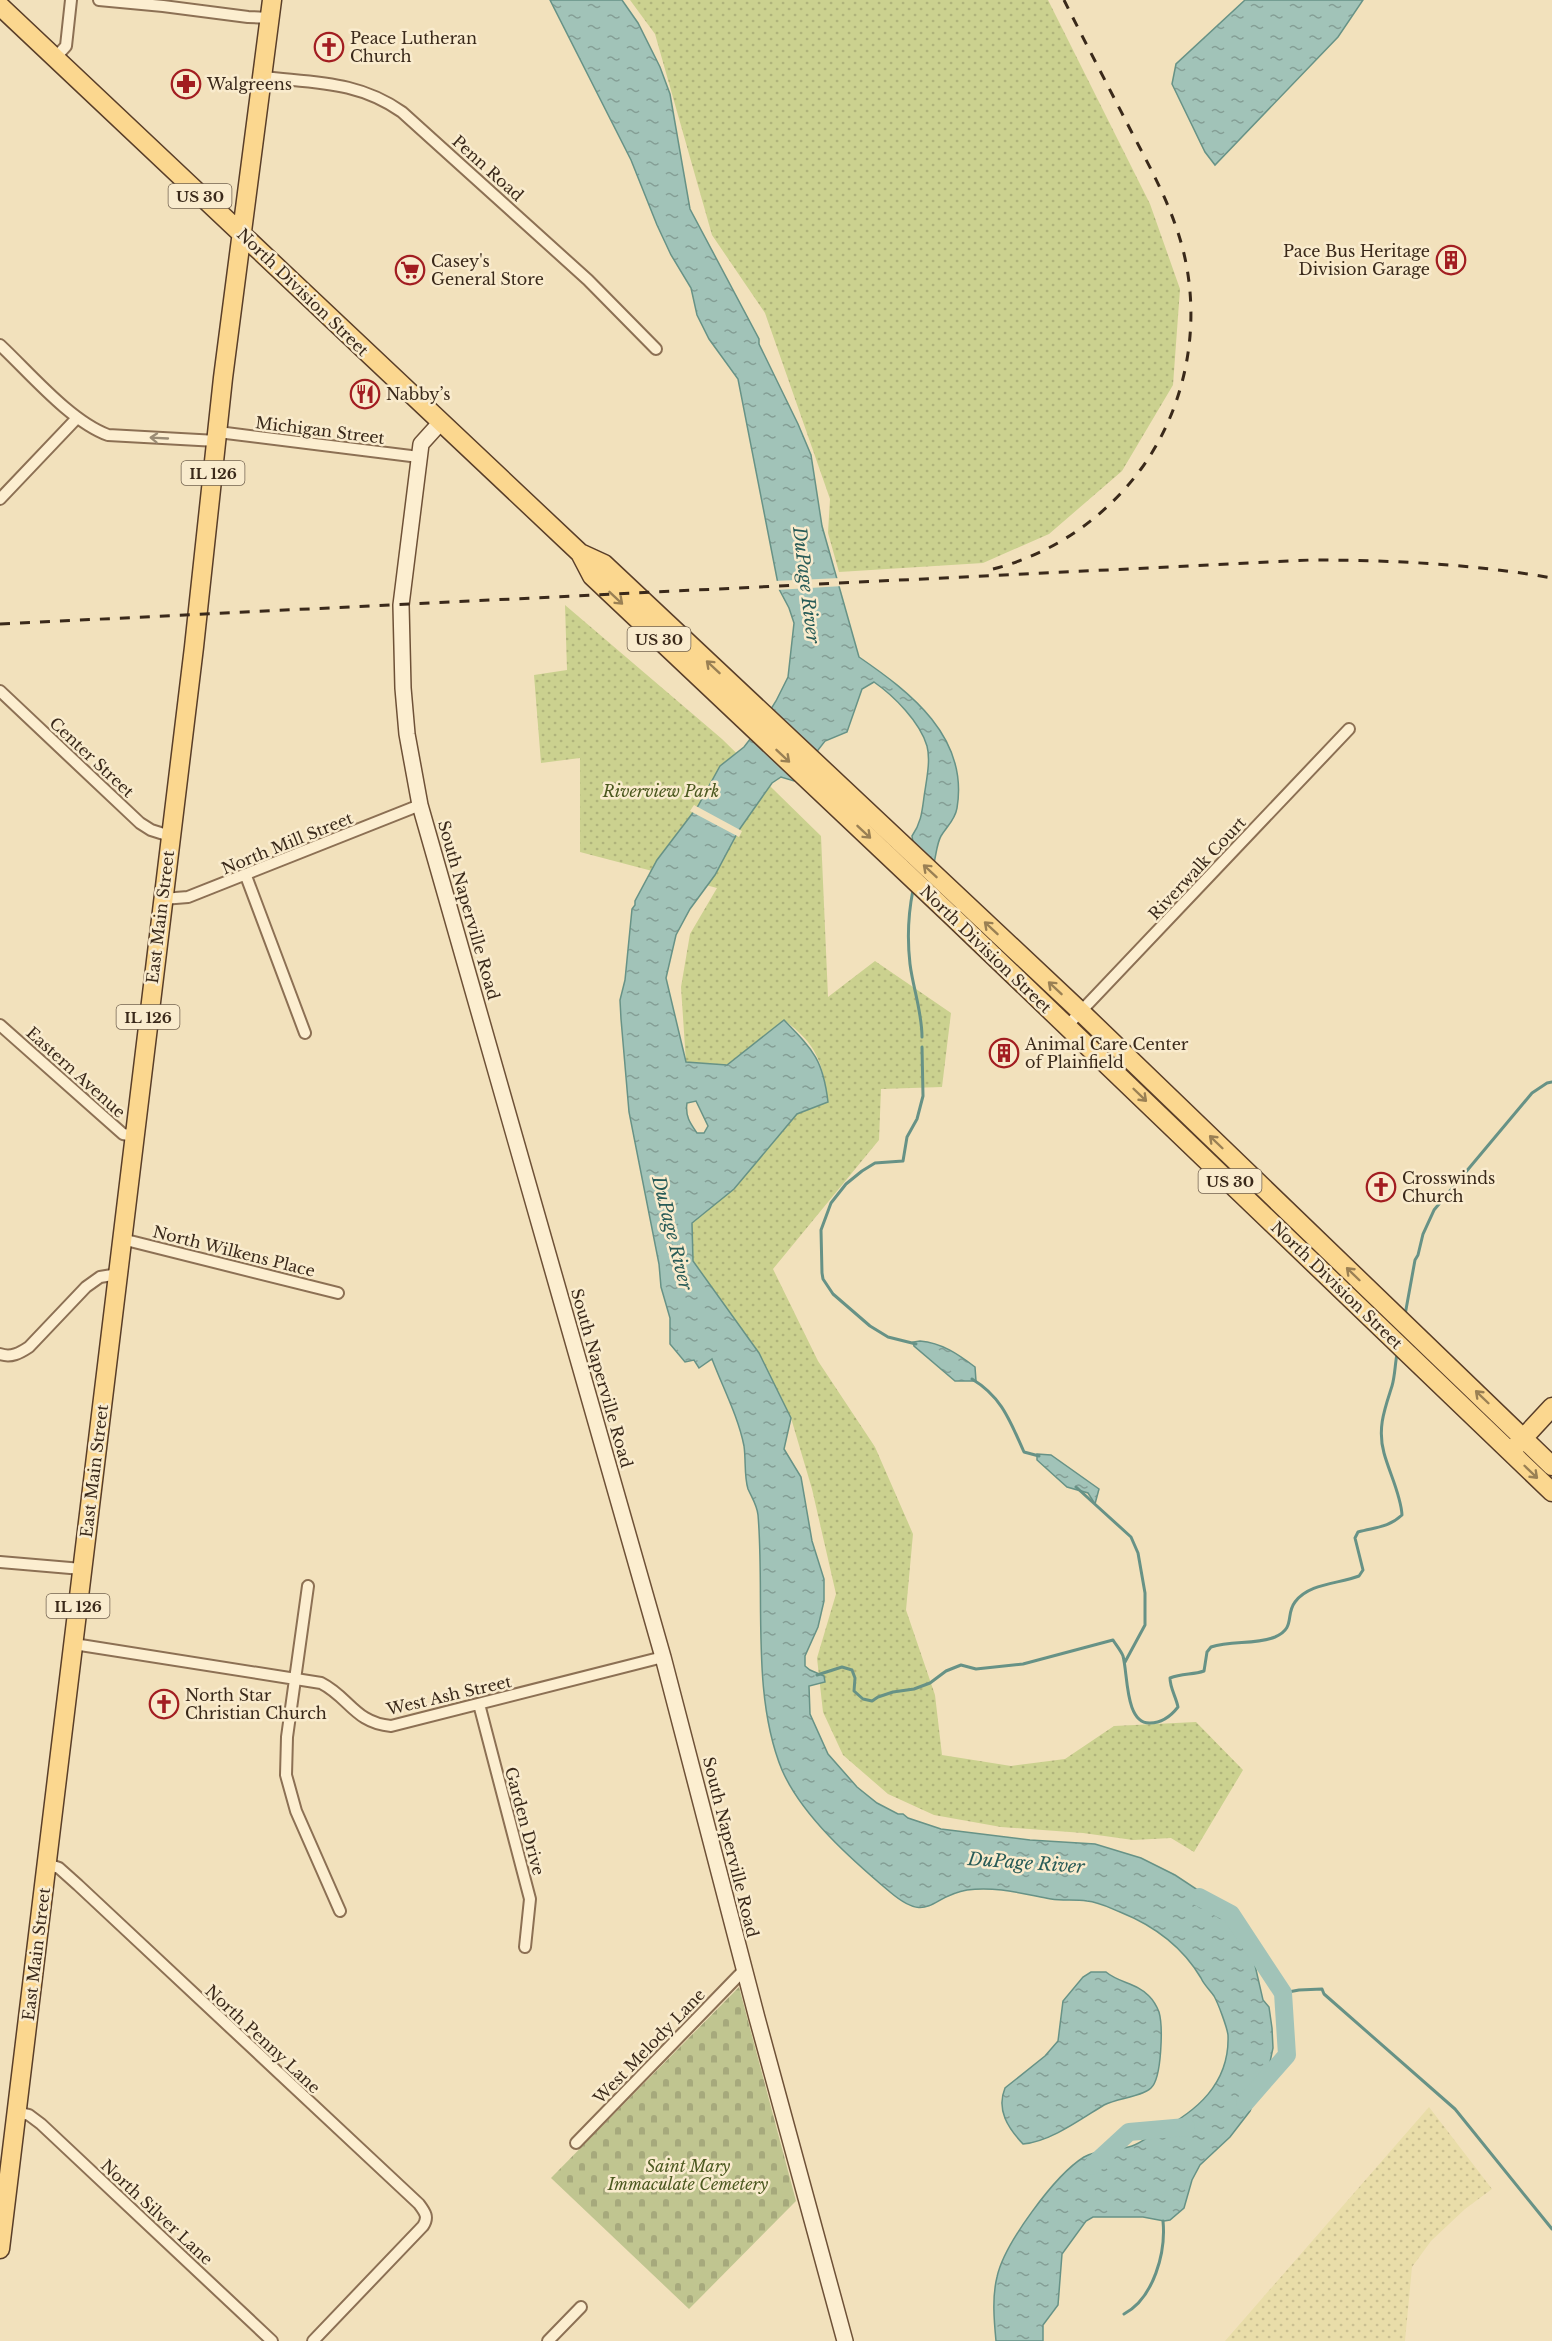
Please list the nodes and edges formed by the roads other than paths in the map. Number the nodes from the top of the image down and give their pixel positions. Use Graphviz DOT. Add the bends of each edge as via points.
graph roads {
  1 [pos="71,0"];
  2 [pos="99,0"];
  3 [pos="0,6"];
  4 [pos="271,9"];
  5 [pos="55,58"];
  6 [pos="264,77"];
  7 [pos="242,234"];
  8 [pos="0,345"];
  9 [pos="656,349"];
  10 [pos="77,418"];
  11 [pos="440,423"];
  12 [pos="218,436"];
  13 [pos="419,458"];
  14 [pos="0,499"];
  15 [pos="0,691"];
  16 [pos="1349,729"];
  17 [pos="826,785"];
  18 [pos="420,805"];
  19 [pos="170,836"];
  20 [pos="246,876"];
  21 [pos="163,899"];
  22 [pos="1081,1012"];
  23 [pos="0,1025"];
  24 [pos="1067,1026"];
  25 [pos="305,1033"];
  26 [pos="134,1136"];
  27 [pos="1305,1227"];
  28 [pos="123,1239"];
  29 [pos="1292,1240"];
  30 [pos="118,1274"];
  31 [pos="338,1293"];
  32 [pos="0,1354"];
  33 [pos="1552,1407"];
  34 [pos="1524,1438"];
  35 [pos="1510,1452"];
  36 [pos="1552,1466"];
  37 [pos="1552,1492"];
  38 [pos="0,1562"];
  39 [pos="82,1569"];
  40 [pos="308,1586"];
  41 [pos="74,1644"];
  42 [pos="663,1657"];
  43 [pos="295,1678"];
  44 [pos="479,1704"];
  45 [pos="47,1864"];
  46 [pos="340,1911"];
  47 [pos="525,1947"];
  48 [pos="744,1970"];
  49 [pos="17,2112"];
  50 [pos="576,2143"];
  51 [pos="0,2249"];
  52 [pos="580,2307"];
  53 [pos="272,2341"];
  54 [pos="313,2341"];
  55 [pos="548,2341"];
  56 [pos="845,2341"];
  1 -- 5 [label="street" via="66,46"];
  2 -- 4 [label="street" via="248,17"];
  3 -- 5 [label="main road, North Division Street / US 30"];
  4 -- 6 [label="main road"];
  5 -- 7 [label="main road, North Division Street / US 30"];
  6 -- 7 [label="main road"];
  6 -- 9 [label="street, Penn Road" via="348,86 378,97 402,112 588,280"];
  7 -- 11 [label="main road, North Division Street / US 30"];
  7 -- 12 [label="main road, IL 126"];
  8 -- 10 [label="street, Michigan Street"];
  12 -- 10 [label="street, Michigan Street, one-way" via="108,435"];
  10 -- 14 [label="street"];
  11 -- 13 [label="main road, South Naperville Road" via="422,444"];
  11 -- 17 [label="main road, North Division Street / US 30" via="580,553 604,564 750,714"];
  12 -- 13 [label="street, Michigan Street"];
  12 -- 19 [label="main road, East Main Street / IL 126"];
  13 -- 18 [label="main road, South Naperville Road" via="400,605 400,641 407,734"];
  15 -- 19 [label="street, Center Street" via="140,823"];
  16 -- 22 [label="street, Riverwalk Court"];
  22 -- 17 [label="main road, North Division Street / US 30, one-way" via="907,850"];
  17 -- 24 [label="main road, North Division Street / US 30, one-way" via="907,873"];
  18 -- 20 [label="street, North Mill Street"];
  18 -- 42 [label="main road, South Naperville Road"];
  19 -- 21 [label="main road, East Main Street / IL 126"];
  20 -- 21 [label="street, North Mill Street" via="188,897"];
  20 -- 25 [label="street"];
  21 -- 26 [label="main road, East Main Street / IL 126"];
  22 -- 24 [label="street, Riverwalk Court"];
  27 -- 22 [label="main road, North Division Street / US 30, one-way"];
  23 -- 26 [label="street, Eastern Avenue" via="123,1134"];
  24 -- 29 [label="main road, North Division Street / US 30, one-way"];
  26 -- 28 [label="main road, East Main Street / IL 126"];
  27 -- 29 [label="main road"];
  34 -- 27 [label="main road, North Division Street / US 30, one-way"];
  28 -- 30 [label="main road, East Main Street / IL 126"];
  28 -- 31 [label="street, North Wilkens Place"];
  29 -- 35 [label="main road, North Division Street / US 30"];
  30 -- 32 [label="street" via="100,1277 86,1287 28,1347 19,1353"];
  30 -- 39 [label="main road, East Main Street / IL 126"];
  33 -- 34 [label="main road"];
  34 -- 35 [label="main road"];
  34 -- 36 [label="main road, North Division Street"];
  35 -- 37 [label="main road, North Division Street, one-way"];
  38 -- 39 [label="street"];
  39 -- 41 [label="main road, East Main Street / IL 126"];
  40 -- 43 [label="street"];
  41 -- 43 [label="street, West Ash Street"];
  41 -- 45 [label="main road, East Main Street / IL 126"];
  42 -- 44 [label="street, West Ash Street"];
  42 -- 48 [label="main road, South Naperville Road"];
  43 -- 44 [label="street, West Ash Street" via="331,1688 357,1714 381,1725 391,1726"];
  43 -- 46 [label="street" via="286,1737 286,1775 296,1811"];
  44 -- 47 [label="street, Garden Drive" via="530,1899"];
  45 -- 49 [label="main road, East Main Street / IL 126"];
  45 -- 54 [label="street, North Penny Lane" via="59,1868 419,2204 427,2216 423,2226"];
  48 -- 50 [label="street, West Melody Lane"];
  48 -- 56 [label="main road, South Naperville Road"];
  49 -- 51 [label="main road, East Main Street / IL 126"];
  49 -- 53 [label="street, North Silver Lane" via="41,2124"];
  52 -- 55 [label="street"];
}
